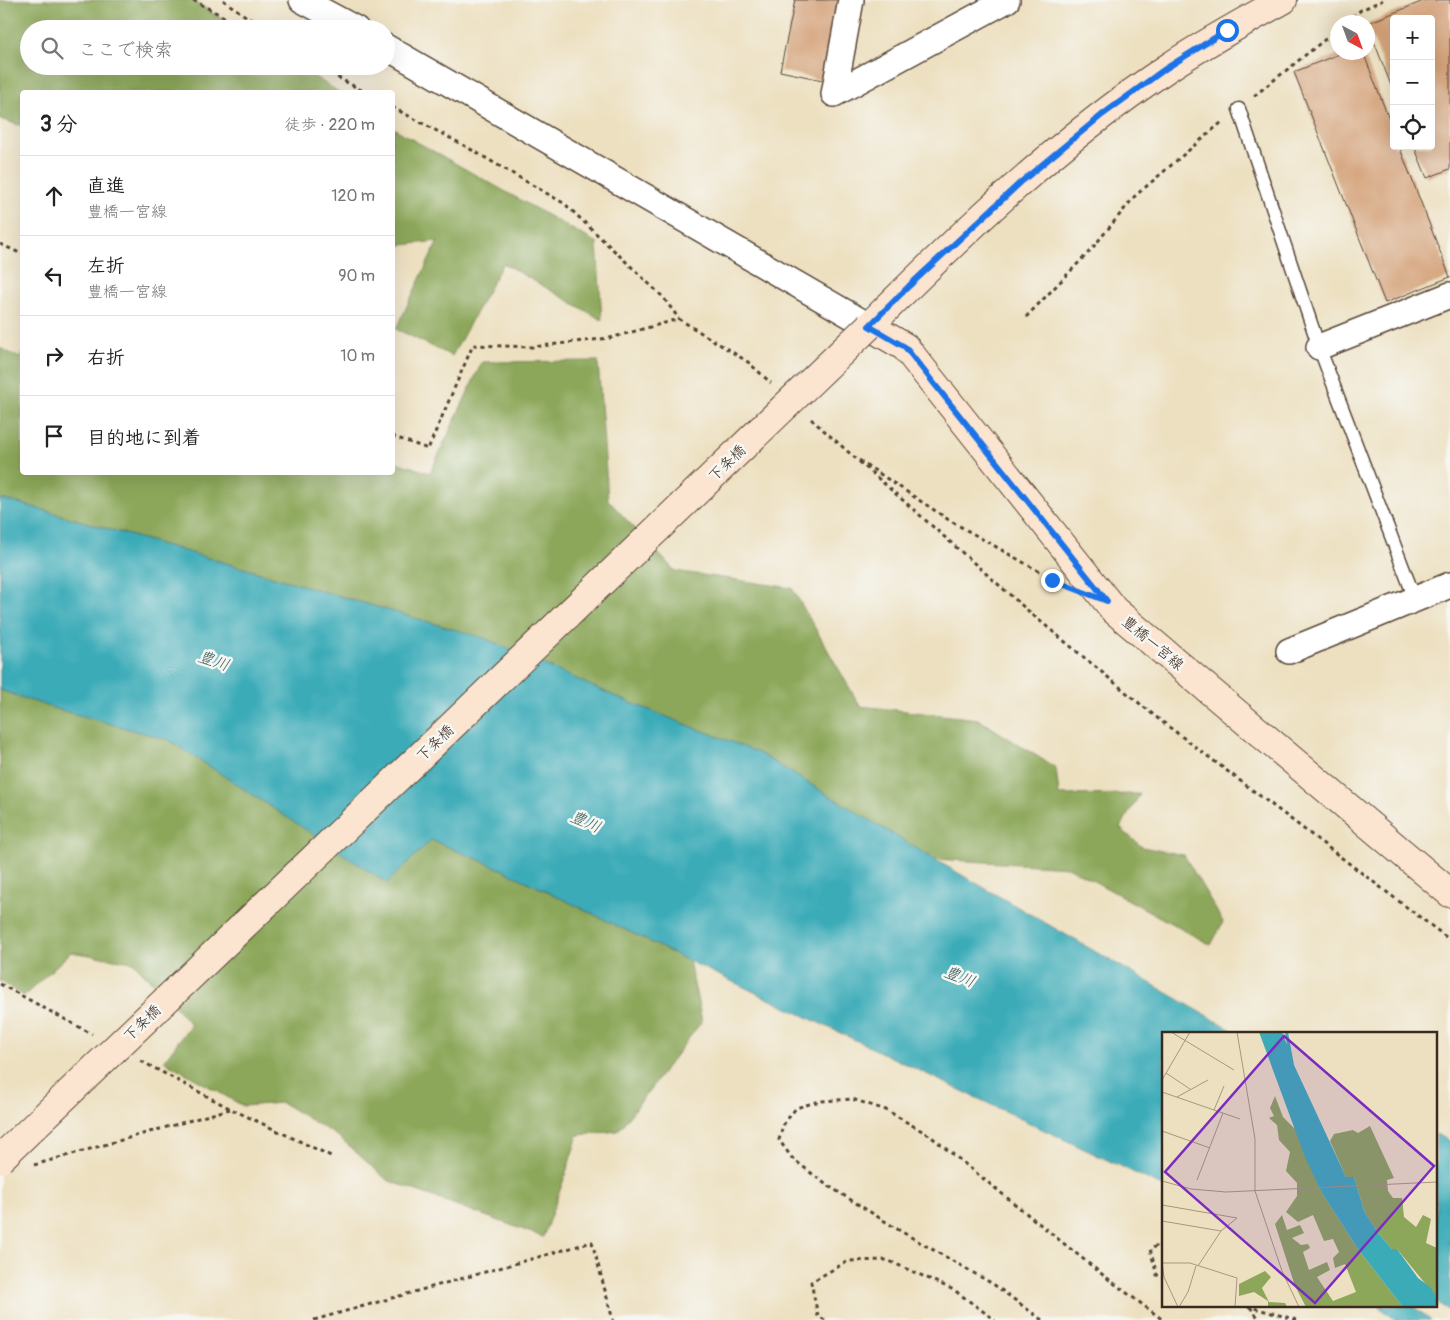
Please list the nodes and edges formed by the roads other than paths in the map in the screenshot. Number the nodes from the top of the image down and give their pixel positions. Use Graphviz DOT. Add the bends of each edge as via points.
graph roads {
  1 [pos="302,0"];
  2 [pos="851,0"];
  3 [pos="1007,0"];
  4 [pos="1283,0"];
  5 [pos="339,20"];
  6 [pos="395,51"];
  7 [pos="1239,109"];
  8 [pos="1450,295"];
  9 [pos="869,326"];
  10 [pos="1318,347"];
  11 [pos="1450,585"];
  12 [pos="1416,599"];
  13 [pos="1289,651"];
  14 [pos="1450,893"];
  15 [pos="0,1160"];
  1 -- 5 [label="street"];
  2 -- 3 [label="street" via="834,94"];
  4 -- 9 [label="main road" via="1165,69 1102,115 1021,182"];
  6 -- 9 [label="street"];
  7 -- 10 [label="lane"];
  8 -- 10 [label="street"];
  9 -- 14 [label="main road, 豊橋一宮線" via="905,347 1114,610"];
  9 -- 15 [label="main road, 下条橋, bridge"];
  10 -- 12 [label="lane"];
  11 -- 12 [label="street"];
  12 -- 13 [label="street"];
}
